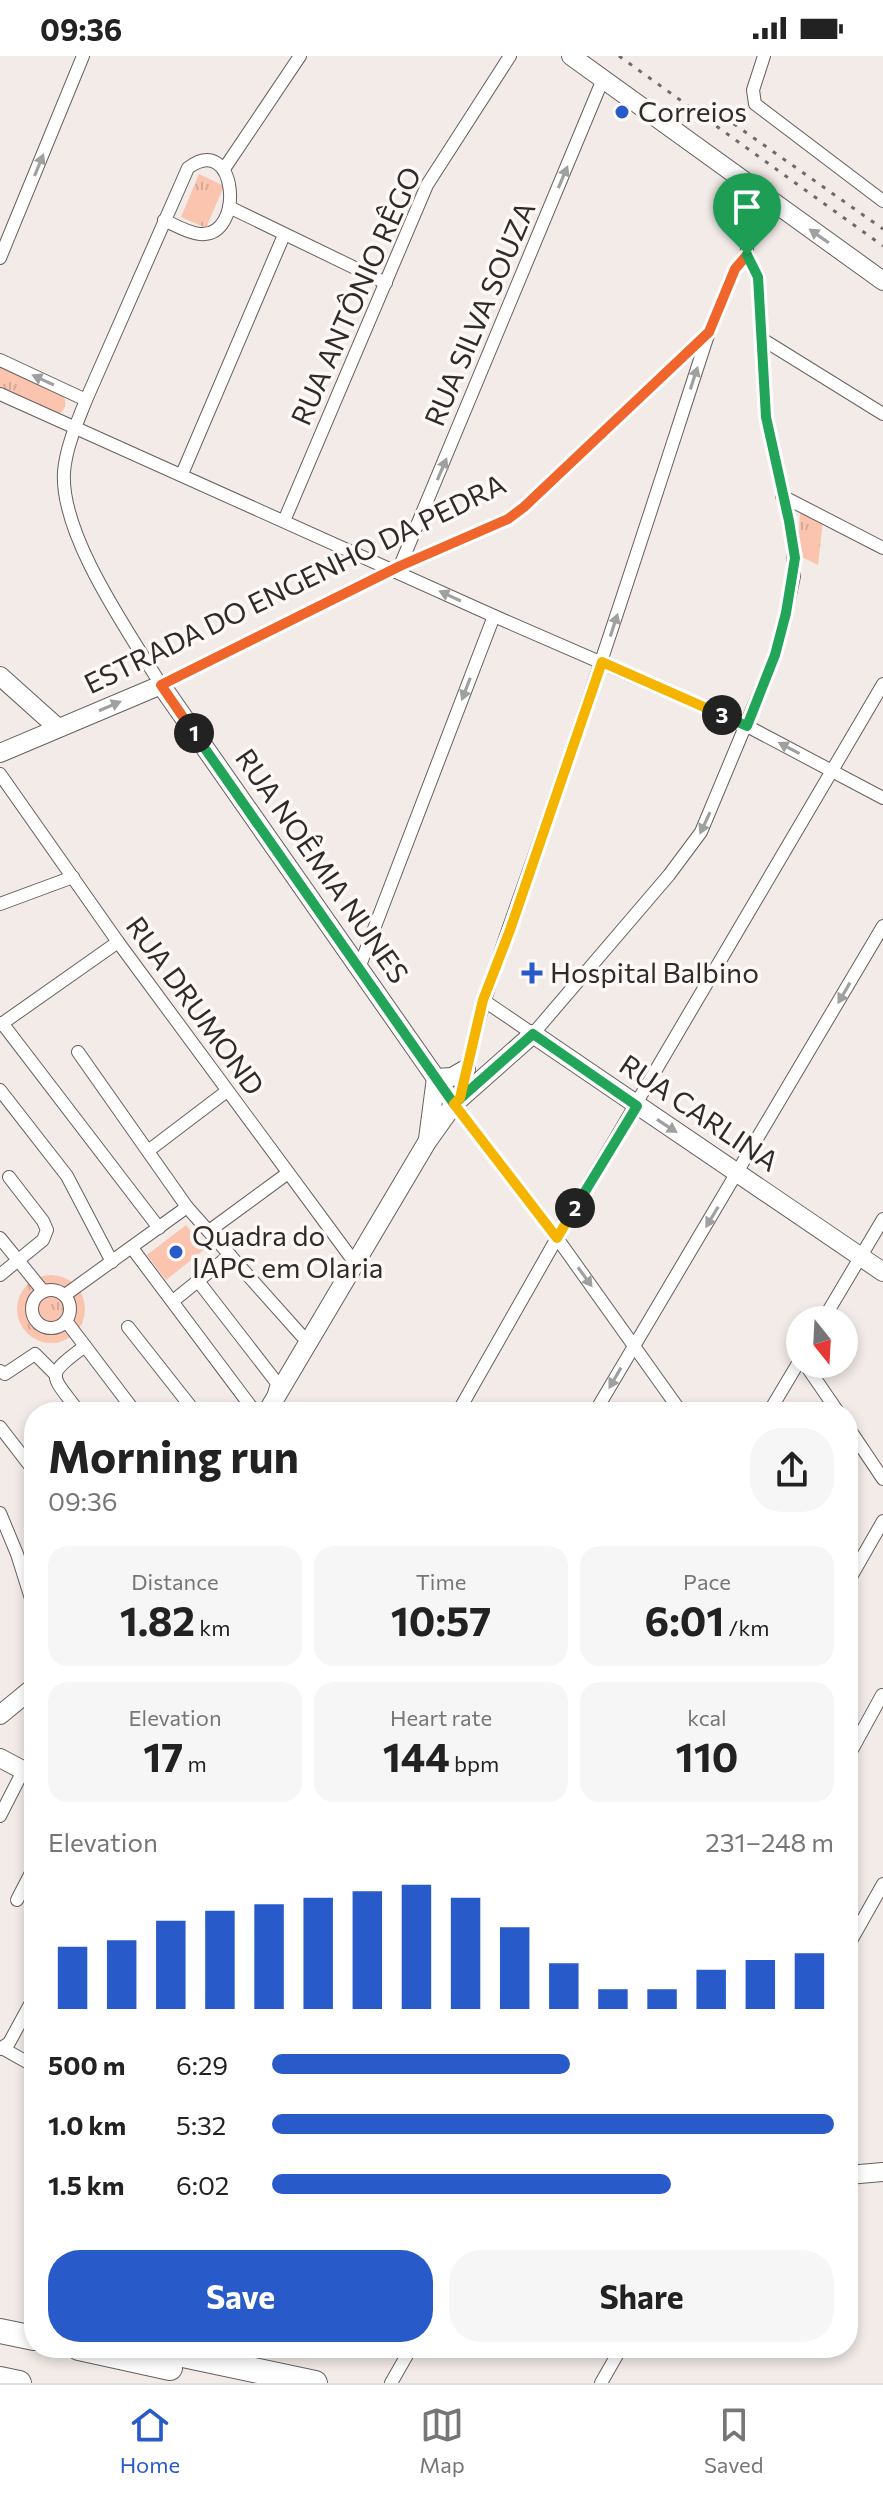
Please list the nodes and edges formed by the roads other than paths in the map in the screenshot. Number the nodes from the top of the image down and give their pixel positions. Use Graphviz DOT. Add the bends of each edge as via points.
graph roads {
  1 [pos="83,56"];
  2 [pos="300,56"];
  3 [pos="510,56"];
  4 [pos="571,56"];
  5 [pos="764,56"];
  6 [pos="603,79"];
  7 [pos="224,169"];
  8 [pos="754,188"];
  9 [pos="883,201"];
  10 [pos="229,207"];
  11 [pos="164,220"];
  12 [pos="5,235"];
  13 [pos="284,235"];
  14 [pos="747,255"];
  15 [pos="0,258"];
  16 [pos="883,281"];
  17 [pos="386,283"];
  18 [pos="709,332"];
  19 [pos="762,339"];
  20 [pos="0,360"];
  21 [pos="0,394"];
  22 [pos="86,400"];
  23 [pos="883,414"];
  24 [pos="75,426"];
  25 [pos="182,474"];
  26 [pos="782,496"];
  27 [pos="284,521"];
  28 [pos="883,548"];
  29 [pos="397,568"];
  30 [pos="494,616"];
  31 [pos="602,662"];
  32 [pos="0,676"];
  33 [pos="883,684"];
  34 [pos="161,685"];
  35 [pos="747,726"];
  36 [pos="58,728"];
  37 [pos="0,753"];
  38 [pos="833,771"];
  39 [pos="0,774"];
  40 [pos="883,798"];
  41 [pos="73,877"];
  42 [pos="0,904"];
  43 [pos="883,926"];
  44 [pos="118,942"];
  45 [pos="359,968"];
  46 [pos="483,1000"];
  47 [pos="1,1024"];
  48 [pos="533,1034"];
  49 [pos="78,1052"];
  50 [pos="466,1069"];
  51 [pos="436,1078"];
  52 [pos="0,1090"];
  53 [pos="227,1091"];
  54 [pos="457,1101"];
  55 [pos="637,1106"];
  56 [pos="427,1142"];
  57 [pos="148,1151"];
  58 [pos="288,1173"];
  59 [pos="739,1173"];
  60 [pos="9,1177"];
  61 [pos="187,1207"];
  62 [pos="883,1219"];
  63 [pos="159,1228"];
  64 [pos="209,1231"];
  65 [pos="0,1238"];
  66 [pos="557,1238"];
  67 [pos="132,1248"];
  68 [pos="230,1255"];
  69 [pos="860,1257"];
  70 [pos="19,1261"];
  71 [pos="112,1262"];
  72 [pos="355,1263"];
  73 [pos="883,1272"];
  74 [pos="0,1275"];
  75 [pos="198,1281"];
  76 [pos="43,1291"];
  77 [pos="65,1295"];
  78 [pos="173,1301"];
  79 [pos="831,1306"];
  80 [pos="66,1321"];
  81 [pos="128,1327"];
  82 [pos="302,1336"];
  83 [pos="634,1344"];
  84 [pos="85,1346"];
  85 [pos="0,1371"];
  86 [pos="55,1374"];
  87 [pos="789,1378"];
  88 [pos="815,1378"];
  89 [pos="71,1402"];
  90 [pos="127,1402"];
  91 [pos="187,1402"];
  92 [pos="250,1402"];
  93 [pos="266,1402"];
  94 [pos="273,1402"];
  95 [pos="464,1402"];
  96 [pos="601,1402"];
  97 [pos="674,1402"];
  98 [pos="775,1402"];
  99 [pos="831,1402"];
  100 [pos="0,1427"];
  101 [pos="858,1442"];
  102 [pos="24,1458"];
  103 [pos="883,1479"];
  104 [pos="0,1513"];
  105 [pos="883,1521"];
  106 [pos="858,1565"];
  107 [pos="24,1576"];
  108 [pos="24,1695"];
  109 [pos="882,1695"];
  110 [pos="0,1715"];
  111 [pos="858,1739"];
  112 [pos="0,1758"];
  113 [pos="24,1771"];
  114 [pos="24,1781"];
  115 [pos="0,1816"];
  116 [pos="883,1884"];
  117 [pos="24,1886"];
  118 [pos="17,1900"];
  119 [pos="858,1928"];
  120 [pos="24,2015"];
  121 [pos="1,2048"];
  122 [pos="24,2061"];
  123 [pos="883,2172"];
  124 [pos="858,2174"];
  125 [pos="0,2318"];
  126 [pos="24,2323"];
  127 [pos="0,2331"];
  128 [pos="24,2336"];
  129 [pos="125,2358"];
  130 [pos="227,2358"];
  131 [pos="405,2358"];
  132 [pos="615,2358"];
  133 [pos="0,2379"];
  134 [pos="19,2383"];
  135 [pos="239,2383"];
  136 [pos="315,2383"];
  137 [pos="391,2383"];
  138 [pos="601,2383"];
  12 -- 1 [label="street, one-way"];
  2 -- 7 [label="street"];
  3 -- 17 [label="street, RUA ANTÔNIO RÊGO" via="427,185"];
  4 -- 6 [label="street"];
  5 -- 9 [label="street" via="753,101"];
  6 -- 8 [label="street"];
  29 -- 6 [label="street, RUA SILVA SOUZA, one-way"];
  7 -- 10 [label="street" via="231,189"];
  7 -- 11 [label="street" via="202,162 188,168"];
  8 -- 14 [label="street" via="747,208"];
  16 -- 8 [label="street, one-way"];
  10 -- 11 [label="street" via="220,226 209,233 187,231"];
  10 -- 13 [label="street"];
  11 -- 22 [label="street, RUA NOÊMIA NUNES"];
  12 -- 15 [label="street"];
  13 -- 17 [label="street"];
  13 -- 25 [label="street"];
  14 -- 18 [label="street, ESTRADA DO ENGENHO DA PEDRA" via="735,269"];
  14 -- 19 [label="street" via="758,277"];
  17 -- 27 [label="street, RUA ANTÔNIO RÊGO"];
  18 -- 29 [label="street, ESTRADA DO ENGENHO DA PEDRA" via="524,507"];
  31 -- 18 [label="street, one-way"];
  19 -- 23 [label="street"];
  19 -- 26 [label="street" via="766,417"];
  22 -- 20 [label="street, one-way"];
  21 -- 24 [label="street"];
  22 -- 24 [label="street, RUA NOÊMIA NUNES"];
  24 -- 25 [label="street"];
  24 -- 34 [label="street, RUA NOÊMIA NUNES" via="64,471 70,521"];
  25 -- 27 [label="street"];
  26 -- 28 [label="street"];
  26 -- 35 [label="street" via="793,540 794,576 775,655"];
  27 -- 29 [label="street"];
  30 -- 29 [label="street, one-way"];
  29 -- 34 [label="street, ESTRADA DO ENGENHO DA PEDRA"];
  30 -- 31 [label="street"];
  30 -- 45 [label="street, one-way"];
  31 -- 35 [label="street"];
  31 -- 46 [label="street"];
  32 -- 36 [label="street"];
  33 -- 38 [label="street"];
  36 -- 34 [label="street, ESTRADA DO ENGENHO DA PEDRA, one-way"];
  34 -- 45 [label="street, RUA NOÊMIA NUNES"];
  38 -- 35 [label="street, one-way"];
  35 -- 48 [label="street, one-way" via="690,850"];
  36 -- 37 [label="street, ESTRADA DO ENGENHO DA PEDRA"];
  38 -- 40 [label="street"];
  38 -- 55 [label="street"];
  39 -- 41 [label="street, RUA DRUMOND"];
  41 -- 42 [label="street"];
  41 -- 44 [label="street, RUA DRUMOND"];
  43 -- 59 [label="street, one-way"];
  44 -- 47 [label="street"];
  44 -- 53 [label="street, RUA DRUMOND"];
  45 -- 51 [label="street, RUA NOÊMIA NUNES"];
  46 -- 48 [label="street, RUA CARLINA"];
  46 -- 50 [label="street"];
  47 -- 63 [label="street"];
  48 -- 54 [label="street"];
  48 -- 55 [label="street, RUA CARLINA"];
  49 -- 57 [label="street"];
  50 -- 51 [label="street"];
  50 -- 54 [label="street"];
  51 -- 54 [label="street, RUA NOÊMIA NUNES"];
  51 -- 56 [label="street"];
  52 -- 71 [label="street" via="67,1176"];
  53 -- 57 [label="street"];
  53 -- 58 [label="street, RUA DRUMOND"];
  54 -- 56 [label="street"];
  54 -- 66 [label="street, RUA NOÊMIA NUNES"];
  55 -- 59 [label="street, RUA CARLINA, one-way"];
  55 -- 66 [label="street"];
  56 -- 72 [label="street"];
  57 -- 61 [label="street"];
  58 -- 64 [label="street"];
  58 -- 72 [label="street, RUA DRUMOND"];
  59 -- 69 [label="street, RUA CARLINA"];
  59 -- 83 [label="street, one-way"];
  60 -- 70 [label="street" via="47,1230"];
  61 -- 63 [label="street"];
  61 -- 64 [label="street"];
  62 -- 69 [label="street"];
  63 -- 67 [label="street"];
  64 -- 68 [label="street"];
  65 -- 70 [label="street"];
  66 -- 83 [label="street, RUA NOÊMIA NUNES, one-way"];
  66 -- 95 [label="street"];
  67 -- 71 [label="street"];
  67 -- 78 [label="street"];
  68 -- 75 [label="street"];
  68 -- 82 [label="street"];
  69 -- 73 [label="street, RUA CARLINA"];
  69 -- 79 [label="street"];
  70 -- 74 [label="street"];
  70 -- 76 [label="street"];
  71 -- 77 [label="street"];
  72 -- 94 [label="street"];
  75 -- 78 [label="street"];
  75 -- 93 [label="street" via="277,1383"];
  76 -- 77 [label="street"];
  76 -- 80 [label="street" via="32,1305 36,1321 54,1328"];
  77 -- 80 [label="street" via="71,1307"];
  78 -- 92 [label="street"];
  80 -- 84 [label="street"];
  81 -- 91 [label="street"];
  83 -- 96 [label="street, one-way"];
  83 -- 97 [label="street, RUA NOÊMIA NUNES"];
  84 -- 86 [label="street"];
  84 -- 90 [label="street"];
  85 -- 86 [label="street" via="5,1374 35,1354"];
  86 -- 89 [label="street"];
  87 -- 98 [label="street"];
  88 -- 99 [label="street"];
  100 -- 102 [label="street"];
  101 -- 103 [label="street"];
  104 -- 107 [label="street"];
  105 -- 106 [label="street"];
  108 -- 110 [label="street"];
  109 -- 111 [label="street"];
  112 -- 113 [label="street"];
  114 -- 115 [label="street"];
  116 -- 119 [label="street"];
  117 -- 118 [label="street"];
  120 -- 121 [label="street"];
  121 -- 122 [label="street"];
  123 -- 124 [label="street"];
  125 -- 126 [label="highway"];
  127 -- 128 [label="highway"];
  129 -- 135 [label="highway"];
  130 -- 136 [label="highway"];
  131 -- 137 [label="street"];
  132 -- 138 [label="street"];
  133 -- 134 [label="highway"];
}
